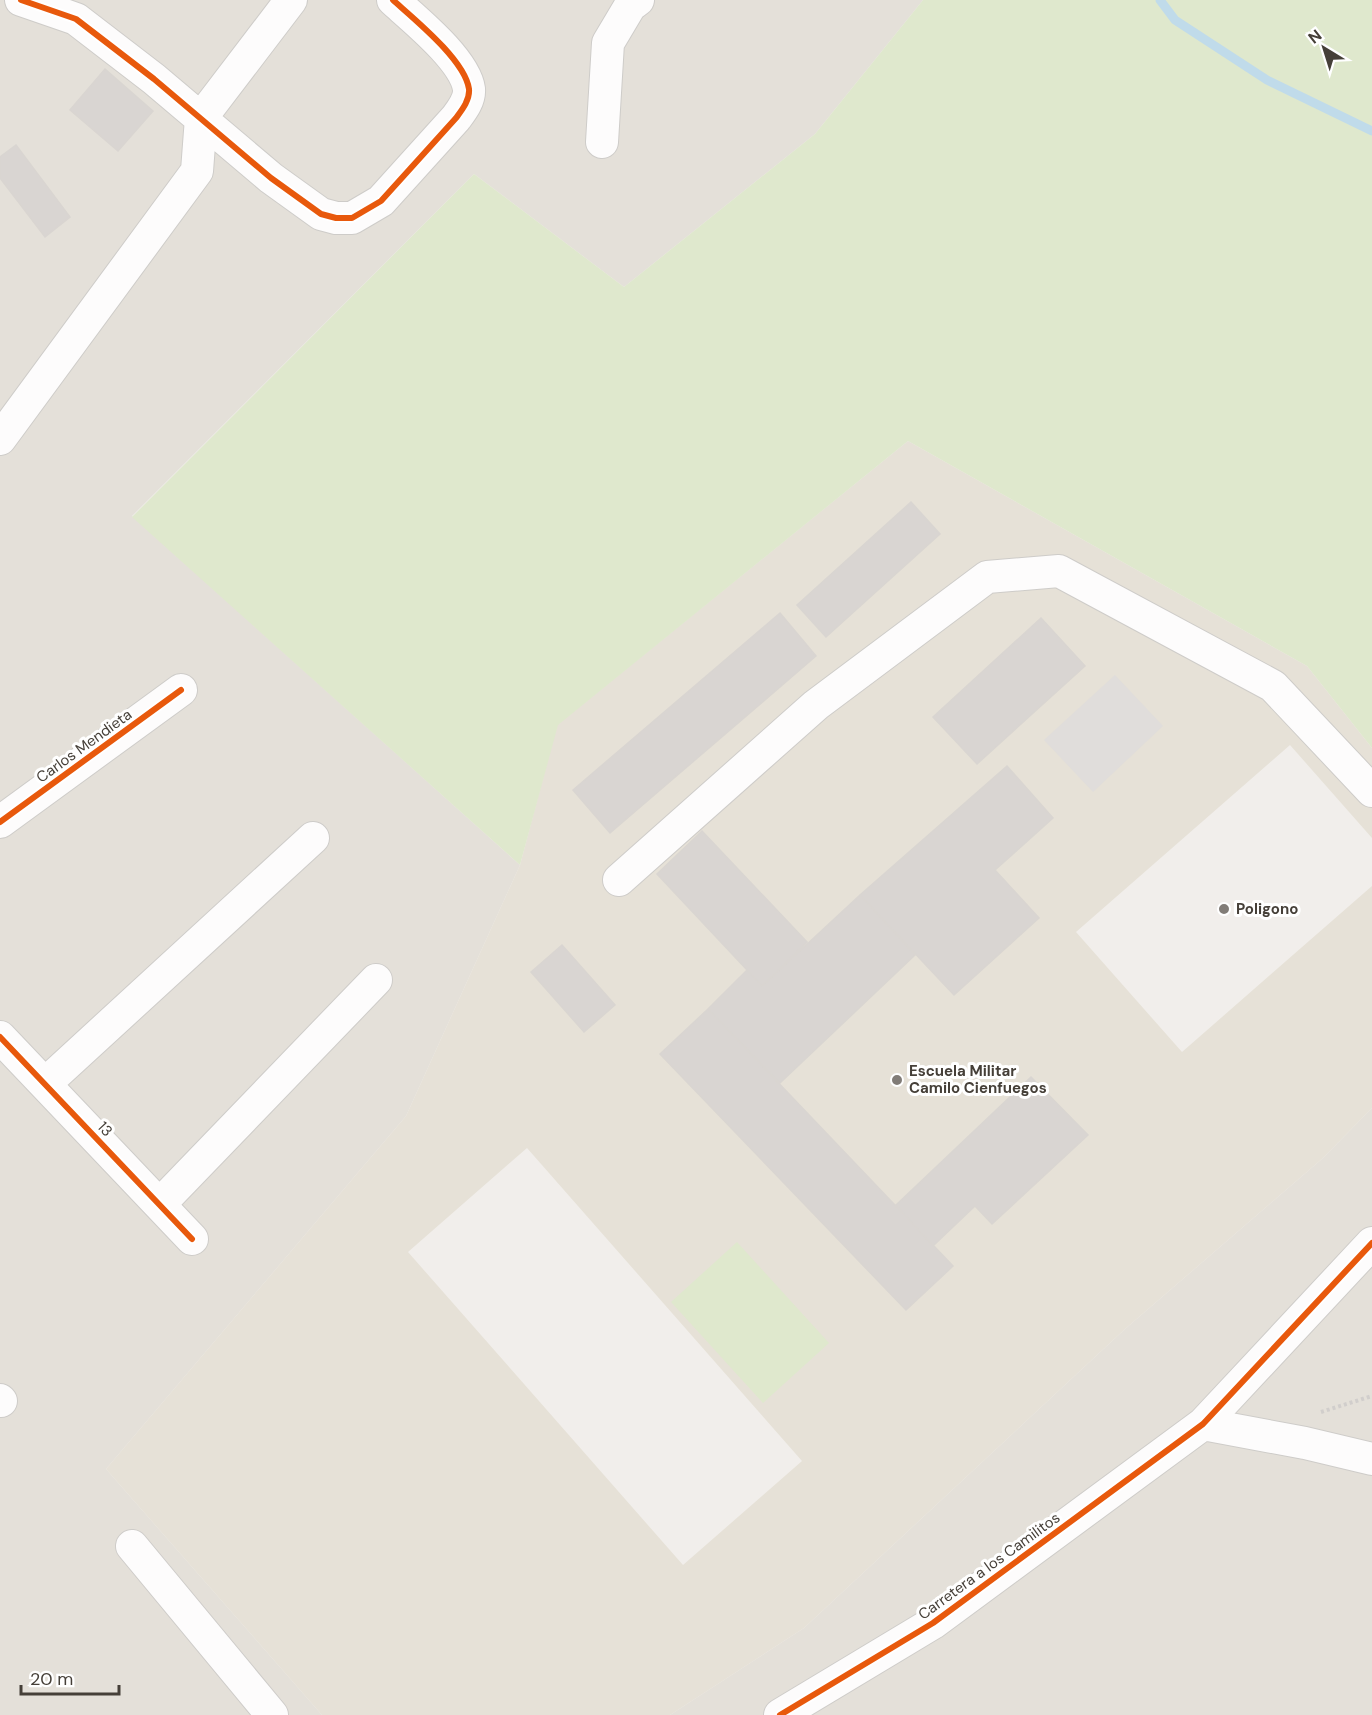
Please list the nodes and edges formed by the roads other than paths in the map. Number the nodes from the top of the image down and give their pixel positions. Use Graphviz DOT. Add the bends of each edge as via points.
graph roads {
  1 [pos="21,0"];
  2 [pos="291,0"];
  3 [pos="393,0"];
  4 [pos="638,0"];
  5 [pos="201,118"];
  6 [pos="602,142"];
  7 [pos="0,439"];
  8 [pos="181,690"];
  9 [pos="1372,791"];
  10 [pos="0,822"];
  11 [pos="313,838"];
  12 [pos="619,880"];
  13 [pos="376,980"];
  14 [pos="0,1037"];
  15 [pos="46,1083"];
  16 [pos="160,1204"];
  17 [pos="192,1239"];
  18 [pos="1372,1243"];
  19 [pos="1203,1424"];
  20 [pos="1372,1459"];
  21 [pos="132,1546"];
  22 [pos="272,1715"];
  23 [pos="780,1715"];
  1 -- 5 [label="street" via="76,19"];
  2 -- 5 [label="street"];
  3 -- 5 [label="street" via="453,57 469,90 466,104 456,118 381,201 352,218 321,214 271,178"];
  4 -- 6 [label="street" via="630,6 608,43"];
  5 -- 7 [label="street" via="197,171"];
  8 -- 10 [label="street, Carlos Mendieta"];
  9 -- 12 [label="street" via="1273,686 1059,571 987,577 816,705"];
  11 -- 15 [label="street"];
  13 -- 16 [label="street"];
  14 -- 15 [label="street, 13"];
  15 -- 16 [label="street, 13"];
  16 -- 17 [label="street, 13"];
  18 -- 19 [label="street, Carretera a los Camilitos"];
  19 -- 20 [label="street"];
  19 -- 23 [label="street, Carretera a los Camilitos" via="933,1623"];
  21 -- 22 [label="street"];
}
